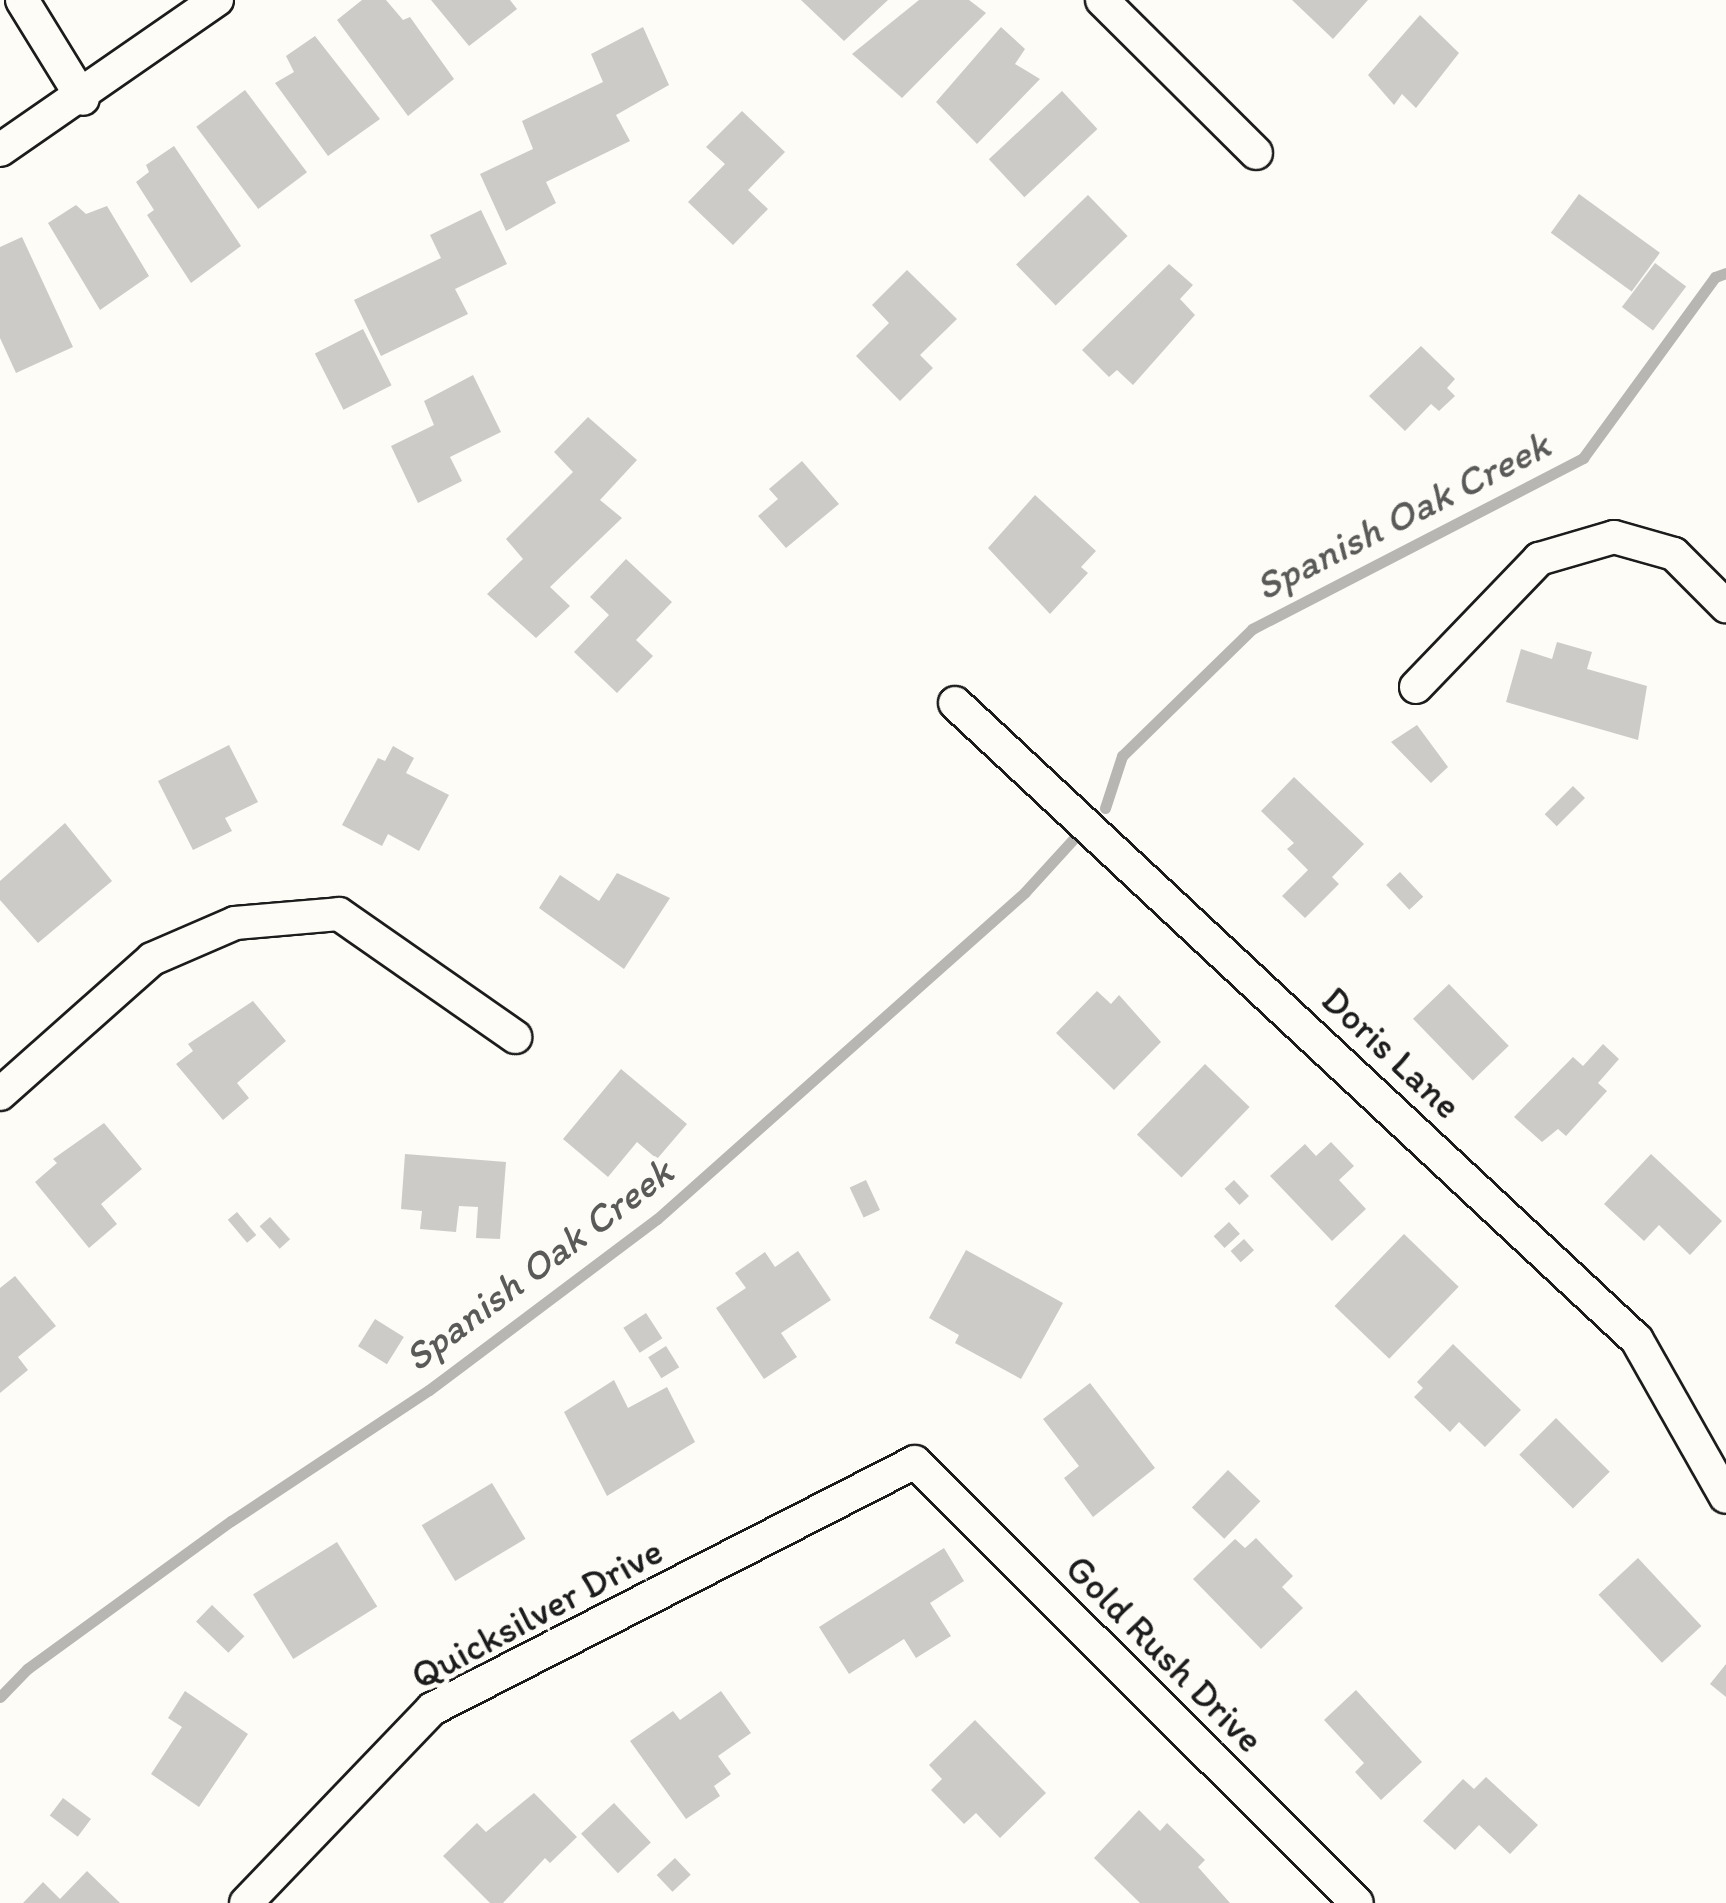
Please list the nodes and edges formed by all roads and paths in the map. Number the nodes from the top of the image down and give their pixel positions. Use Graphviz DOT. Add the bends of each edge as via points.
graph roads {
  1 [pos="22,0"];
  2 [pos="217,0"];
  3 [pos="1102,0"];
  4 [pos="82,98"];
  5 [pos="0,150"];
  6 [pos="1256,153"];
  7 [pos="1726,606"];
  8 [pos="1416,688"];
  9 [pos="955,703"];
  10 [pos="515,1036"];
  11 [pos="0,1094"];
  12 [pos="914,1462"];
  13 [pos="1726,1498"];
  14 [pos="246,1903"];
  15 [pos="1357,1903"];
  1 -- 4 [label="street"];
  2 -- 4 [label="street"];
  3 -- 6 [label="street"];
  4 -- 5 [label="street"];
  7 -- 8 [label="street" via="1674,554 1614,537 1539,559"];
  9 -- 13 [label="street, Doris Lane" via="1638,1340"];
  10 -- 11 [label="street" via="339,914 235,923 152,958"];
  12 -- 14 [label="street, Quicksilver Drive" via="432,1709"];
  12 -- 15 [label="street, Gold Rush Drive"];
}
